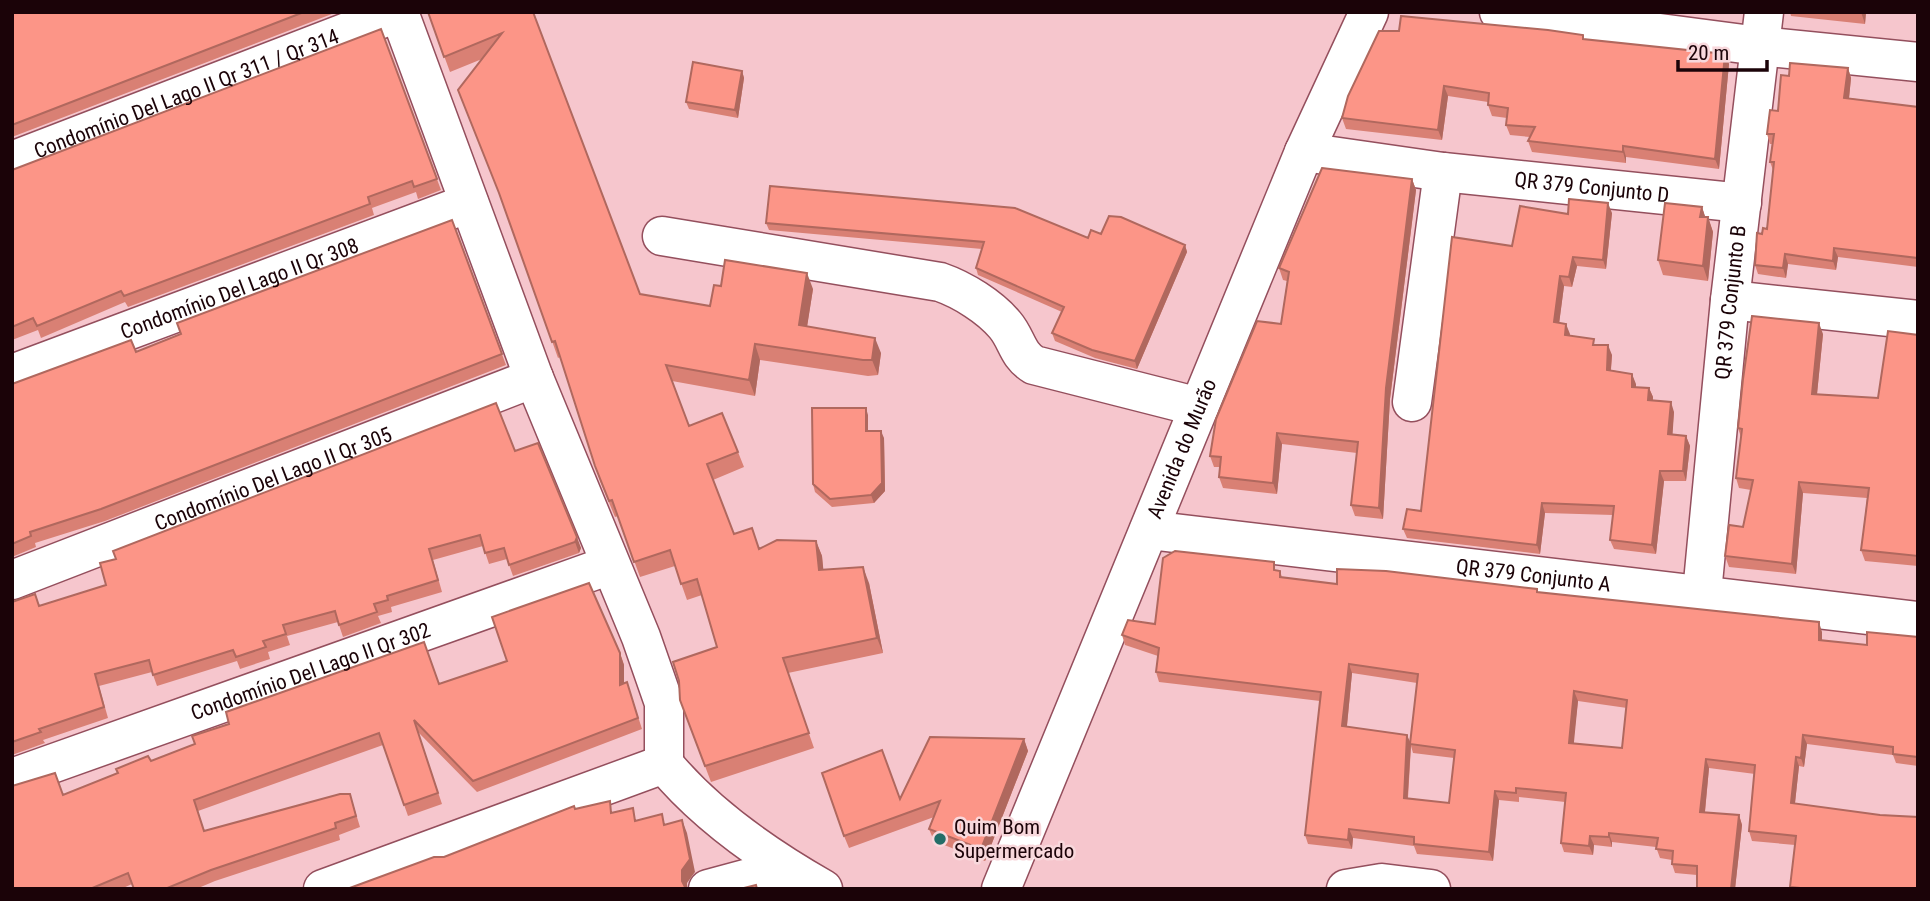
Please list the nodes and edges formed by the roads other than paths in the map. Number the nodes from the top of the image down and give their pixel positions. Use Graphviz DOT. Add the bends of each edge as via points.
graph roads {
  1 [pos="399,12"];
  2 [pos="1369,12"];
  3 [pos="1499,12"];
  4 [pos="1762,29"];
  5 [pos="1918,62"];
  6 [pos="1304,152"];
  7 [pos="12,161"];
  8 [pos="1443,172"];
  9 [pos="469,202"];
  10 [pos="1742,203"];
  11 [pos="662,236"];
  12 [pos="1730,300"];
  13 [pos="1918,320"];
  14 [pos="12,374"];
  15 [pos="534,379"];
  16 [pos="1412,402"];
  17 [pos="1199,407"];
  18 [pos="1149,530"];
  19 [pos="610,565"];
  20 [pos="12,580"];
  21 [pos="1702,593"];
  22 [pos="1918,621"];
  23 [pos="664,764"];
  24 [pos="12,778"];
  25 [pos="786,868"];
  26 [pos="323,889"];
  27 [pos="708,889"];
  28 [pos="823,889"];
  29 [pos="1000,889"];
  30 [pos="1346,889"];
  31 [pos="1431,889"];
  1 -- 7 [label="street, Condomínio Del Lago II Qr 311 / Qr 314"];
  1 -- 9 [label="street"];
  2 -- 6 [label="street, Avenida do Murão"];
  3 -- 4 [label="street"];
  4 -- 5 [label="street"];
  4 -- 10 [label="street, QR 379 Conjunto B"];
  6 -- 8 [label="street, QR 379 Conjunto D"];
  6 -- 17 [label="street, Avenida do Murão"];
  8 -- 10 [label="street, QR 379 Conjunto D"];
  8 -- 16 [label="street"];
  9 -- 14 [label="street, Condomínio Del Lago II Qr 308"];
  9 -- 15 [label="street"];
  10 -- 12 [label="street, QR 379 Conjunto B"];
  11 -- 17 [label="street" via="940,282 957,288 1004,324 1023,358 1034,365"];
  12 -- 13 [label="street"];
  12 -- 21 [label="street, QR 379 Conjunto B"];
  15 -- 19 [label="street"];
  15 -- 20 [label="street, Condomínio Del Lago II Qr 305"];
  17 -- 18 [label="street, Avenida do Murão"];
  18 -- 21 [label="street, QR 379 Conjunto A"];
  18 -- 29 [label="street, Avenida do Murão"];
  19 -- 23 [label="street" via="664,702"];
  19 -- 24 [label="street, Condomínio Del Lago II Qr 302"];
  21 -- 22 [label="street, QR 379 Conjunto A"];
  23 -- 25 [label="street" via="685,790"];
  23 -- 26 [label="street"];
  25 -- 27 [label="street"];
  25 -- 28 [label="street"];
  30 -- 31 [label="street" via="1382,883"];
}
